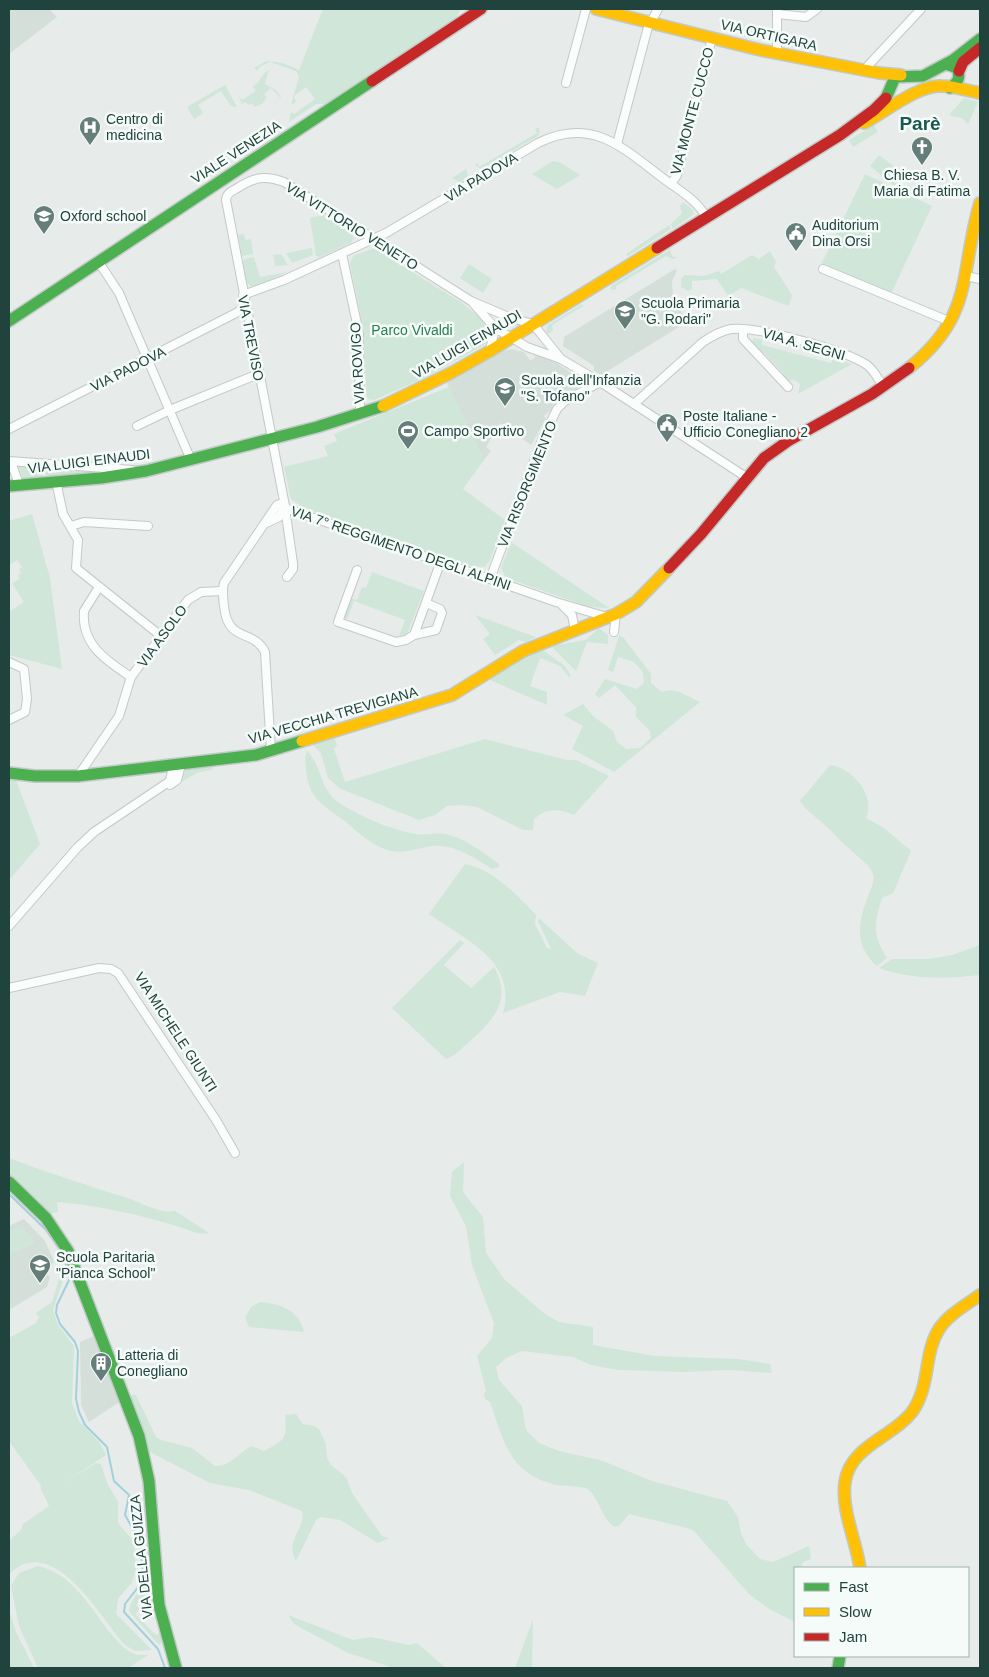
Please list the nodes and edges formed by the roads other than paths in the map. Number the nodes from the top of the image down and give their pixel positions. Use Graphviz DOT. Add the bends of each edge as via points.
graph roads {
  1 [pos="467,9"];
  2 [pos="481,9"];
  3 [pos="586,9"];
  4 [pos="596,9"];
  5 [pos="658,9"];
  6 [pos="817,9"];
  7 [pos="921,9"];
  8 [pos="777,11"];
  9 [pos="649,22"];
  10 [pos="454,27"];
  11 [pos="712,38"];
  12 [pos="980,39"];
  13 [pos="980,48"];
  14 [pos="777,53"];
  15 [pos="942,67"];
  16 [pos="864,70"];
  17 [pos="879,73"];
  18 [pos="960,73"];
  19 [pos="905,77"];
  20 [pos="566,83"];
  21 [pos="945,87"];
  22 [pos="889,89"];
  23 [pos="980,93"];
  24 [pos="912,94"];
  25 [pos="900,100"];
  26 [pos="840,135"];
  27 [pos="617,144"];
  28 [pos="235,171"];
  29 [pos="243,184"];
  30 [pos="671,184"];
  31 [pos="980,203"];
  32 [pos="706,217"];
  33 [pos="373,240"];
  34 [pos="342,254"];
  35 [pos="98,261"];
  36 [pos="823,269"];
  37 [pos="966,276"];
  38 [pos="980,279"];
  39 [pos="243,295"];
  40 [pos="471,301"];
  41 [pos="245,305"];
  42 [pos="511,318"];
  43 [pos="9,321"];
  44 [pos="951,322"];
  45 [pos="533,324"];
  46 [pos="496,328"];
  47 [pos="743,329"];
  48 [pos="513,336"];
  49 [pos="490,351"];
  50 [pos="148,358"];
  51 [pos="561,359"];
  52 [pos="258,374"];
  53 [pos="600,382"];
  54 [pos="883,386"];
  55 [pos="788,388"];
  56 [pos="634,404"];
  57 [pos="170,410"];
  58 [pos="360,414"];
  59 [pos="137,426"];
  60 [pos="9,429"];
  61 [pos="272,440"];
  62 [pos="191,460"];
  63 [pos="10,461"];
  64 [pos="146,471"];
  65 [pos="746,477"];
  66 [pos="56,481"];
  67 [pos="14,485"];
  68 [pos="283,503"];
  69 [pos="71,526"];
  70 [pos="148,526"];
  71 [pos="441,561"];
  72 [pos="357,570"];
  73 [pos="286,577"];
  74 [pos="490,579"];
  75 [pos="99,587"];
  76 [pos="222,591"];
  77 [pos="556,602"];
  78 [pos="426,603"];
  79 [pos="581,609"];
  80 [pos="612,616"];
  81 [pos="580,629"];
  82 [pos="614,632"];
  83 [pos="414,635"];
  84 [pos="161,636"];
  85 [pos="9,662"];
  86 [pos="132,677"];
  87 [pos="9,720"];
  88 [pos="271,752"];
  89 [pos="177,766"];
  90 [pos="9,773"];
  91 [pos="78,776"];
  92 [pos="9,926"];
  93 [pos="9,988"];
  94 [pos="235,1153"];
  95 [pos="9,1182"];
  96 [pos="980,1295"];
  97 [pos="860,1567"];
  98 [pos="176,1668"];
  1 -- 10 [label="street"];
  2 -- 10 [label="street, VIALE VENEZIA"];
  3 -- 20 [label="street"];
  4 -- 9 [label="street, VIA ORTIGARA"];
  5 -- 9 [label="street"];
  6 -- 8 [label="street" via="806,17"];
  7 -- 16 [label="street"];
  8 -- 14 [label="street"];
  9 -- 11 [label="street, VIA ORTIGARA"];
  9 -- 27 [label="street"];
  10 -- 28 [label="street, VIALE VENEZIA"];
  11 -- 14 [label="street, VIA ORTIGARA"];
  11 -- 30 [label="street, VIA MONTE CUCCO" via="677,175"];
  12 -- 15 [label="street, VIA LUIGI EINAUDI"];
  13 -- 18 [label="street" via="963,62"];
  14 -- 16 [label="street, VIA ORTIGARA"];
  15 -- 18 [label="street" via="954,65"];
  15 -- 19 [label="street, VIA LUIGI EINAUDI" via="923,76"];
  15 -- 21 [label="street" via="936,76"];
  16 -- 17 [label="street, VIA ORTIGARA"];
  17 -- 19 [label="street, VIA ORTIGARA"];
  17 -- 22 [label="street"];
  18 -- 21 [label="street" via="956,85"];
  18 -- 23 [label="street" via="968,86"];
  19 -- 22 [label="street, VIA LUIGI EINAUDI" via="892,79"];
  19 -- 24 [label="street" via="914,88"];
  21 -- 23 [label="street"];
  21 -- 24 [label="street, VIA LUIGI EINAUDI" via="926,88"];
  22 -- 25 [label="street" via="893,97"];
  22 -- 26 [label="street, VIA LUIGI EINAUDI" via="883,103"];
  24 -- 25 [label="street, VIA LUIGI EINAUDI"];
  25 -- 26 [label="street, VIA LUIGI EINAUDI" via="878,116"];
  26 -- 32 [label="street, VIA LUIGI EINAUDI"];
  27 -- 30 [label="street, VIA PADOVA"];
  27 -- 33 [label="street, VIA PADOVA" via="600,136 579,132 550,137"];
  28 -- 29 [label="street"];
  28 -- 35 [label="street, VIALE VENEZIA"];
  29 -- 33 [label="street, VIA VITTORIO VENETO" via="262,177 284,182"];
  29 -- 39 [label="street, VIA TREVISO" via="229,193 226,200"];
  30 -- 32 [label="street, VIA PADOVA" via="698,206"];
  31 -- 37 [label="street, VIA VECCHIA TREVIGIANA"];
  32 -- 45 [label="street, VIA LUIGI EINAUDI"];
  33 -- 34 [label="street, VIA PADOVA"];
  33 -- 40 [label="street, VIA VITTORIO VENETO"];
  34 -- 39 [label="street, VIA PADOVA"];
  34 -- 58 [label="street, VIA ROVIGO" via="359,333"];
  35 -- 43 [label="street, VIALE VENEZIA"];
  35 -- 50 [label="street" via="119,293"];
  36 -- 44 [label="street"];
  37 -- 38 [label="street"];
  37 -- 44 [label="street, VIA VECCHIA TREVIGIANA" via="962,297"];
  39 -- 41 [label="street, VIA TREVISO"];
  40 -- 42 [label="street, VIA VITTORIO VENETO"];
  40 -- 46 [label="street, VIA VITTORIO VENETO"];
  41 -- 50 [label="street, VIA PADOVA" via="238,312"];
  41 -- 52 [label="street, VIA TREVISO"];
  42 -- 45 [label="street, VIA VITTORIO VENETO"];
  42 -- 48 [label="street"];
  44 -- 54 [label="street, VIA VECCHIA TREVIGIANA" via="923,358"];
  45 -- 48 [label="street, VIA LUIGI EINAUDI"];
  45 -- 51 [label="street, VIA VITTORIO VENETO"];
  46 -- 48 [label="street, VIA VITTORIO VENETO"];
  46 -- 49 [label="street"];
  47 -- 54 [label="street, VIA A. SEGNI" via="834,351 867,366"];
  47 -- 55 [label="street, VIA A. SEGNI" via="743,339"];
  47 -- 56 [label="street, VIA A. SEGNI" via="723,331 703,342"];
  48 -- 49 [label="street, VIA LUIGI EINAUDI"];
  48 -- 51 [label="street, VIA VITTORIO VENETO" via="527,347"];
  49 -- 58 [label="street, VIA LUIGI EINAUDI" via="429,384"];
  50 -- 57 [label="street"];
  50 -- 60 [label="street, VIA PADOVA"];
  51 -- 53 [label="street, VIA VITTORIO VENETO"];
  52 -- 57 [label="street"];
  52 -- 61 [label="street, VIA TREVISO"];
  53 -- 56 [label="street, VIA VITTORIO VENETO"];
  53 -- 74 [label="street, VIA RISORGIMENTO" via="565,401 557,409 542,440"];
  54 -- 65 [label="street, VIA VECCHIA TREVIGIANA" via="778,448"];
  56 -- 65 [label="street, VIA VITTORIO VENETO"];
  57 -- 59 [label="street"];
  57 -- 62 [label="street"];
  58 -- 61 [label="street, VIA LUIGI EINAUDI"];
  61 -- 62 [label="street, VIA LUIGI EINAUDI"];
  61 -- 68 [label="street, VIA TREVISO"];
  62 -- 64 [label="street, VIA LUIGI EINAUDI"];
  63 -- 64 [label="street"];
  63 -- 67 [label="street"];
  64 -- 66 [label="street, VIA LUIGI EINAUDI"];
  65 -- 80 [label="street, VIA VECCHIA TREVIGIANA" via="717,516 652,587 636,602"];
  66 -- 67 [label="street, VIA LUIGI EINAUDI"];
  66 -- 69 [label="street" via="63,514"];
  68 -- 71 [label="street, VIA 7° REGGIMENTO DEGLI ALPINI"];
  68 -- 73 [label="street, VIA 7° REGGIMENTO DEGLI ALPINI" via="293,563 293,569"];
  68 -- 76 [label="street" via="279,517 266,523 224,583"];
  69 -- 70 [label="street" via="84,522"];
  69 -- 75 [label="street" via="78,540 76,568"];
  71 -- 74 [label="street, VIA 7° REGGIMENTO DEGLI ALPINI"];
  71 -- 78 [label="street"];
  72 -- 83 [label="street" via="338,622 396,642"];
  74 -- 77 [label="street, VIA 7° REGGIMENTO DEGLI ALPINI"];
  75 -- 84 [label="street"];
  75 -- 86 [label="street, VIA ASOLO" via="84,612 88,639 98,654"];
  76 -- 84 [label="street, VIA ASOLO" via="206,591 192,596"];
  76 -- 88 [label="street" via="227,623 266,652"];
  77 -- 79 [label="street, VIA 7° REGGIMENTO DEGLI ALPINI"];
  77 -- 81 [label="street, VIA 7° REGGIMENTO DEGLI ALPINI" via="570,611"];
  78 -- 83 [label="street"];
  78 -- 83 [label="street" via="442,613 436,630"];
  79 -- 80 [label="street, VIA 7° REGGIMENTO DEGLI ALPINI"];
  79 -- 81 [label="street" via="586,617"];
  80 -- 81 [label="street, VIA VECCHIA TREVIGIANA"];
  80 -- 82 [label="street"];
  81 -- 88 [label="street, VIA VECCHIA TREVIGIANA" via="523,651 452,695"];
  84 -- 86 [label="street, VIA ASOLO"];
  85 -- 87 [label="street" via="24,669 26,708 25,712"];
  86 -- 91 [label="street, VIA ASOLO" via="119,716"];
  88 -- 89 [label="street, VIA VECCHIA TREVIGIANA"];
  89 -- 91 [label="street, VIA VECCHIA TREVIGIANA"];
  89 -- 92 [label="street" via="170,781 90,836"];
  90 -- 91 [label="street, VIA VECCHIA TREVIGIANA"];
  93 -- 94 [label="street, VIA MICHELE GIUNTI" via="98,968 118,972"];
  95 -- 98 [label="street, VIA DELLA GUIZZA" via="46,1218 68,1251 139,1436 148,1472 159,1605"];
  96 -- 97 [label="street" via="946,1321 936,1335 926,1389 909,1415 852,1464 845,1481 846,1498"];
}
